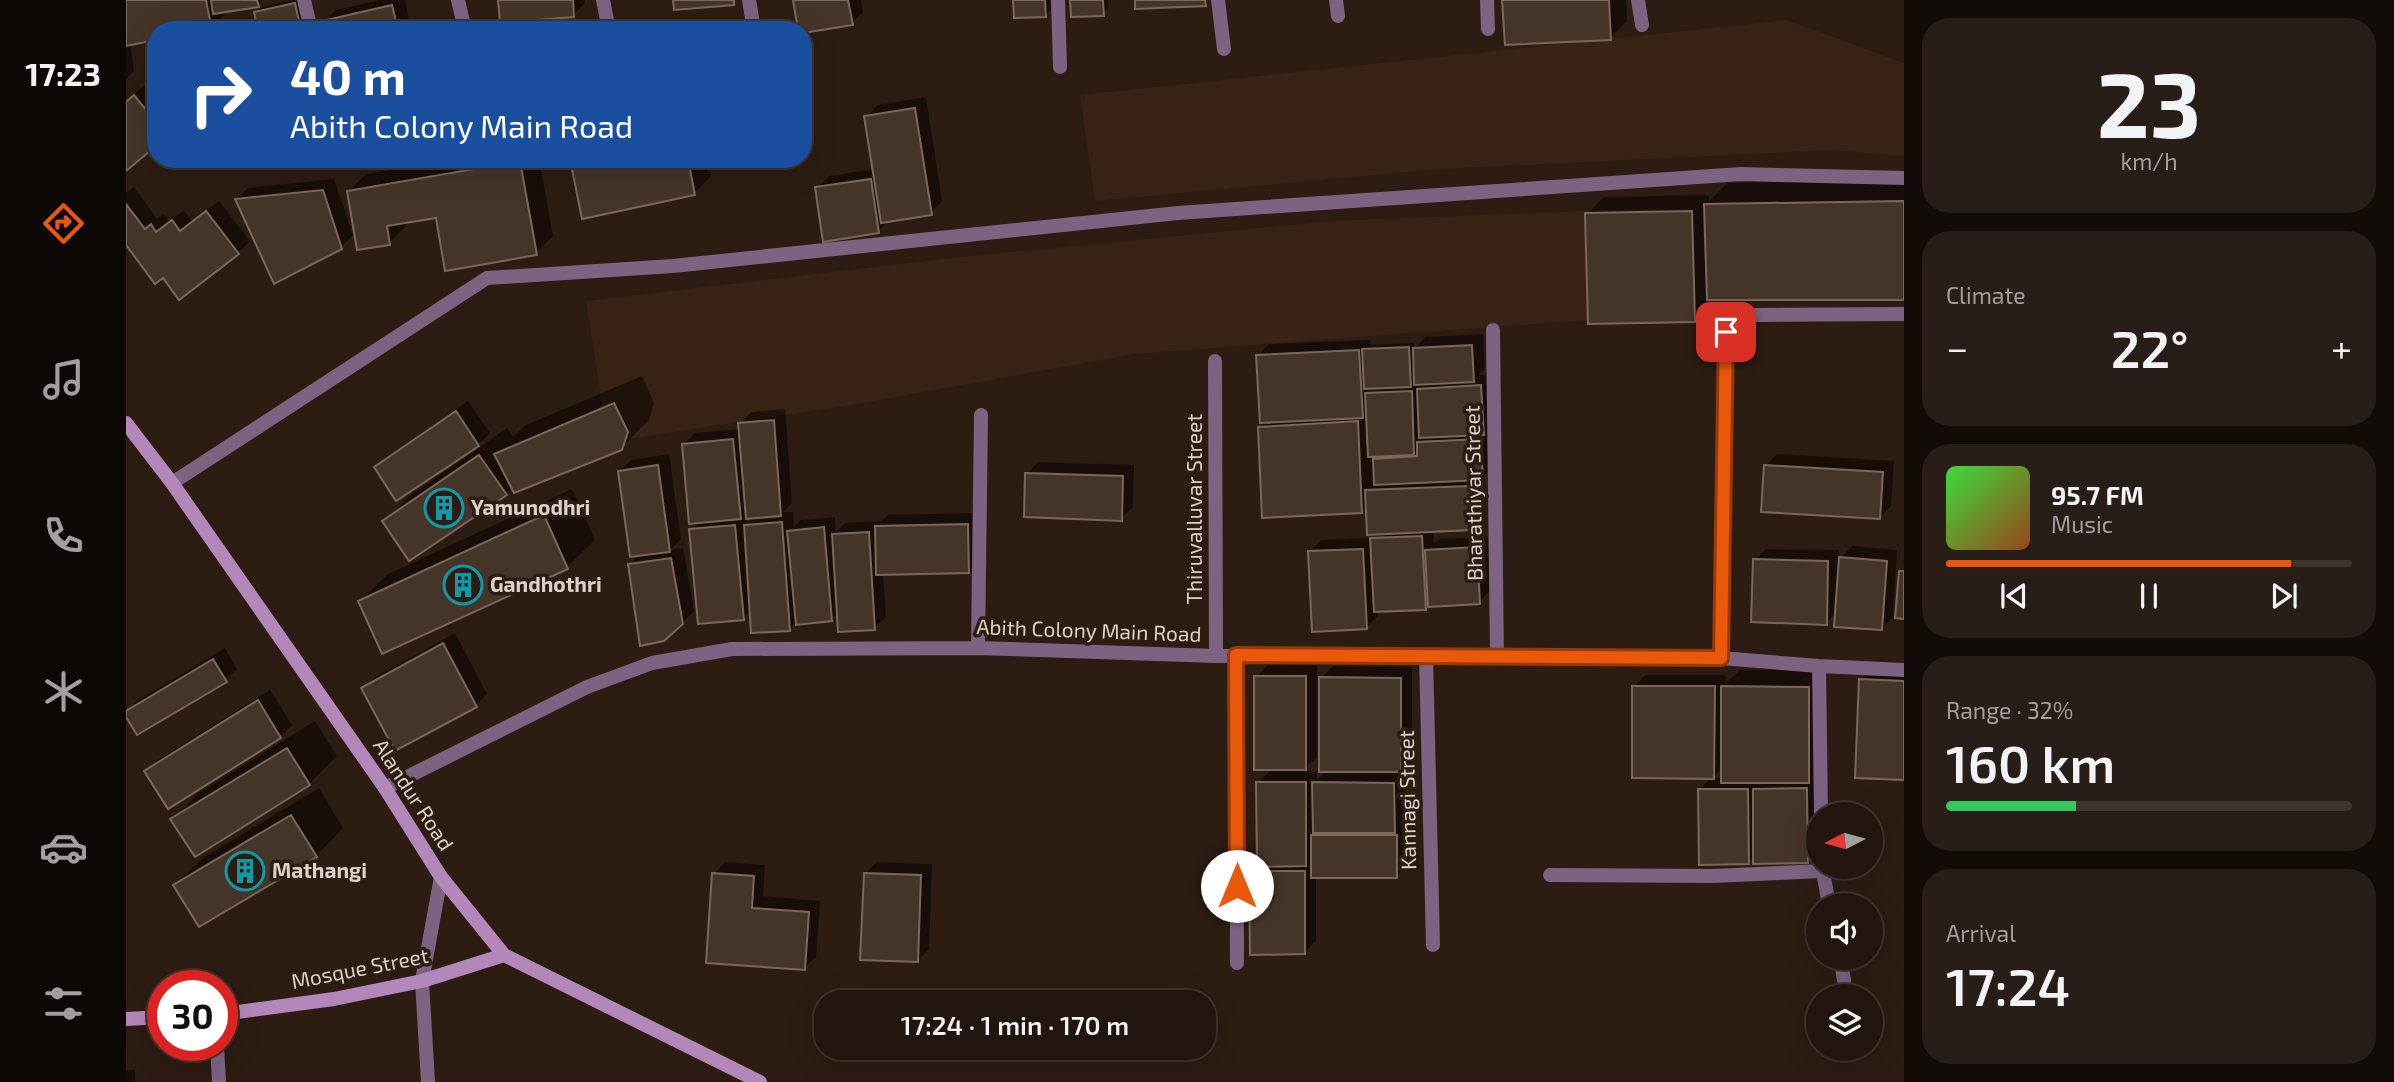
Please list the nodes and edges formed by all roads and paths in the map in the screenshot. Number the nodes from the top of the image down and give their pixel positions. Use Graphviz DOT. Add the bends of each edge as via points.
graph roads {
  1 [pos="304,0"];
  2 [pos="458,0"];
  3 [pos="603,0"];
  4 [pos="749,0"];
  5 [pos="1058,0"];
  6 [pos="1218,0"];
  7 [pos="1336,0"];
  8 [pos="1487,0"];
  9 [pos="1638,0"];
  10 [pos="1338,16"];
  11 [pos="309,21"];
  12 [pos="463,21"];
  13 [pos="607,21"];
  14 [pos="752,21"];
  15 [pos="1642,25"];
  16 [pos="1488,29"];
  17 [pos="1224,49"];
  18 [pos="1060,67"];
  19 [pos="1904,178"];
  20 [pos="1904,314"];
  21 [pos="1493,330"];
  22 [pos="1215,362"];
  23 [pos="981,415"];
  24 [pos="126,423"];
  25 [pos="172,483"];
  26 [pos="978,648"];
  27 [pos="1426,654"];
  28 [pos="1236,655"];
  29 [pos="1497,655"];
  30 [pos="1216,656"];
  31 [pos="1721,658"];
  32 [pos="1819,666"];
  33 [pos="1904,670"];
  34 [pos="385,788"];
  35 [pos="1821,802"];
  36 [pos="1806,870"];
  37 [pos="1550,875"];
  38 [pos="441,877"];
  39 [pos="1433,945"];
  40 [pos="504,955"];
  41 [pos="1237,963"];
  42 [pos="1842,970"];
  43 [pos="1844,980"];
  44 [pos="422,981"];
  45 [pos="238,1012"];
  46 [pos="147,1018"];
  47 [pos="126,1019"];
  48 [pos="218,1061"];
  49 [pos="219,1082"];
  50 [pos="428,1082"];
  51 [pos="760,1082"];
  1 -- 11 [label="street"];
  2 -- 12 [label="street"];
  3 -- 13 [label="street"];
  4 -- 14 [label="street"];
  5 -- 18 [label="street"];
  6 -- 17 [label="street"];
  7 -- 10 [label="street"];
  8 -- 16 [label="street"];
  9 -- 15 [label="street"];
  19 -- 25 [label="street" via="1741,174 1178,212 673,266 487,278"];
  20 -- 31 [label="street" via="1757,315 1731,322 1725,349"];
  21 -- 29 [label="street, Bharathiyar Street"];
  22 -- 30 [label="street, Thiruvalluvar Street"];
  23 -- 26 [label="street"];
  24 -- 25 [label="street, Alandur Road"];
  25 -- 34 [label="street, Alandur Road"];
  26 -- 30 [label="street, Abith Colony Main Road"];
  26 -- 34 [label="street, Abith Colony Main Road" via="732,649 652,663 587,687"];
  27 -- 28 [label="street, Abith Colony Main Road"];
  27 -- 29 [label="street, Abith Colony Main Road"];
  27 -- 39 [label="street, Kannagi Street"];
  28 -- 30 [label="street, Abith Colony Main Road"];
  28 -- 41 [label="street"];
  29 -- 31 [label="street, Abith Colony Main Road"];
  31 -- 32 [label="street, Abith Colony Main Road"];
  32 -- 33 [label="street, Abith Colony Main Road"];
  32 -- 35 [label="street"];
  34 -- 38 [label="street, Alandur Road"];
  36 -- 37 [label="street" via="1712,876"];
  38 -- 40 [label="street, Alandur Road"];
  38 -- 44 [label="street"];
  40 -- 44 [label="street, Mosque Street"];
  40 -- 51 [label="street, Alandur Road"];
  42 -- 43 [label="street"];
  44 -- 45 [label="street, Mosque Street"];
  44 -- 50 [label="street"];
  46 -- 47 [label="street"];
  48 -- 49 [label="street"];
}
